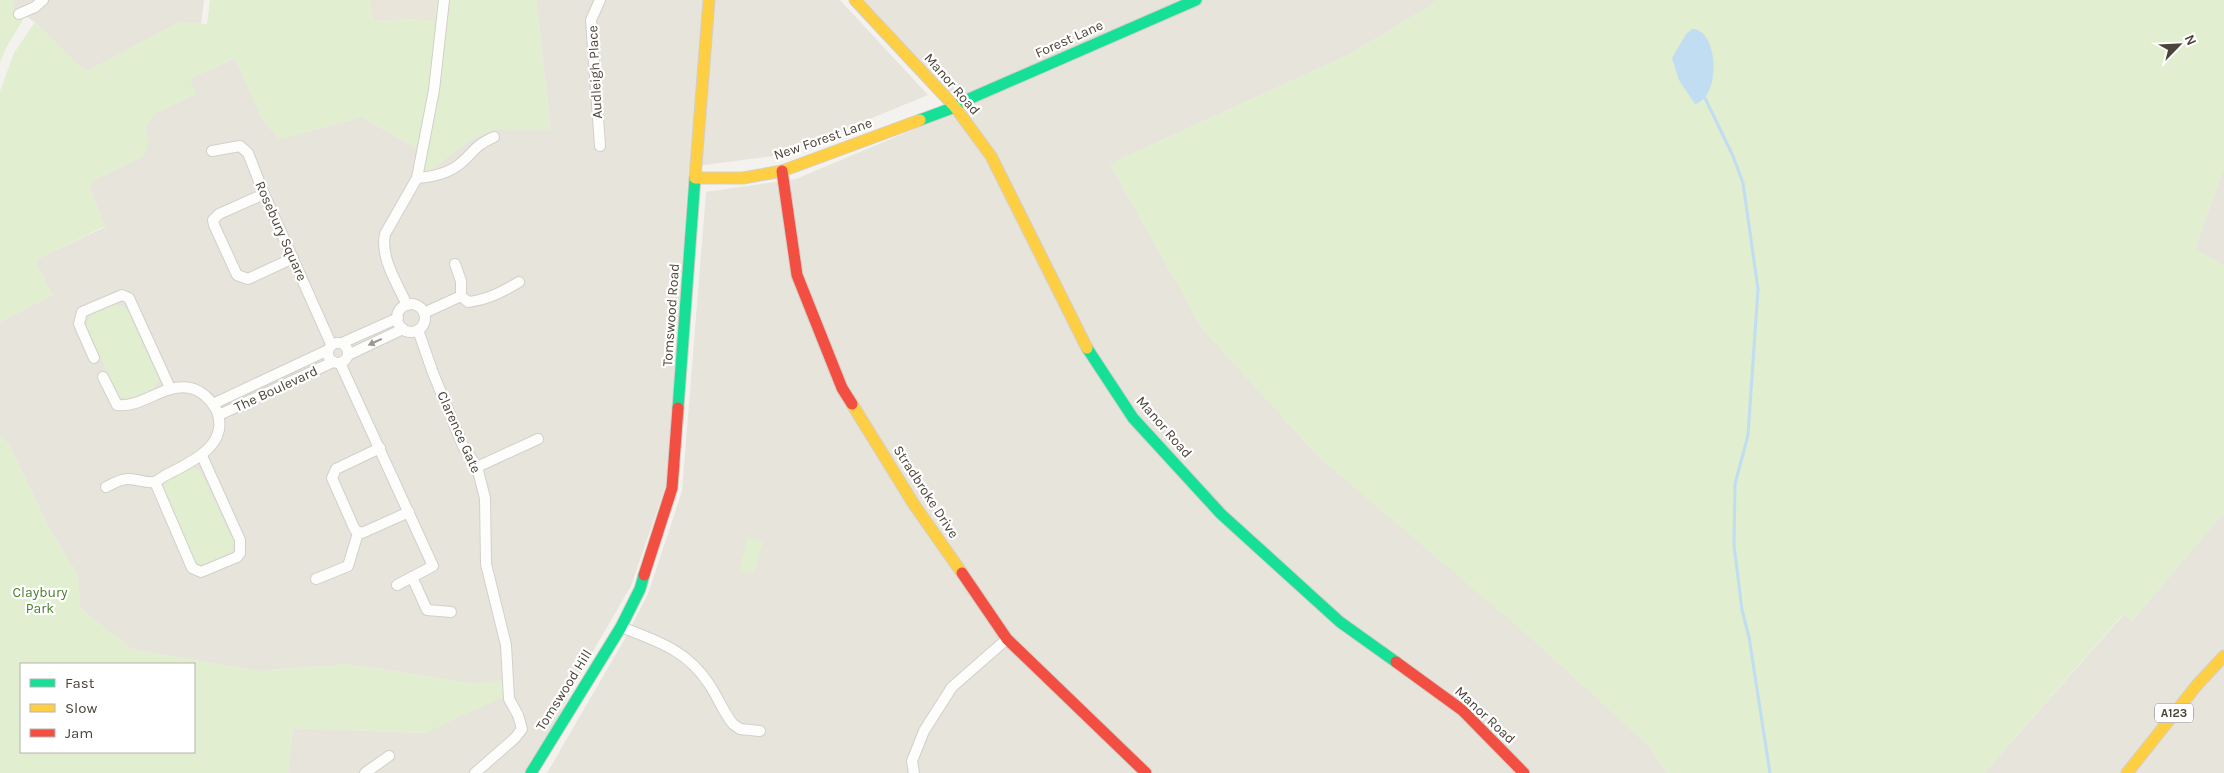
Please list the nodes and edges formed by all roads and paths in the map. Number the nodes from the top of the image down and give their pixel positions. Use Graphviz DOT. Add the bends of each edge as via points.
graph roads {
  1 [pos="42,0"];
  2 [pos="444,0"];
  3 [pos="600,0"];
  4 [pos="709,0"];
  5 [pos="855,0"];
  6 [pos="1196,0"];
  7 [pos="19,14"];
  8 [pos="955,107"];
  9 [pos="494,137"];
  10 [pos="600,146"];
  11 [pos="212,151"];
  12 [pos="782,171"];
  13 [pos="417,178"];
  14 [pos="696,178"];
  15 [pos="264,194"];
  16 [pos="293,258"];
  17 [pos="455,264"];
  18 [pos="519,282"];
  19 [pos="461,296"];
  20 [pos="407,305"];
  21 [pos="424,313"];
  22 [pos="398,318"];
  23 [pos="403,329"];
  24 [pos="418,330"];
  25 [pos="334,346"];
  26 [pos="94,358"];
  27 [pos="340,360"];
  28 [pos="103,377"];
  29 [pos="170,388"];
  30 [pos="213,404"];
  31 [pos="219,415"];
  32 [pos="538,439"];
  33 [pos="380,448"];
  34 [pos="202,456"];
  35 [pos="477,467"];
  36 [pos="155,482"];
  37 [pos="106,487"];
  38 [pos="409,512"];
  39 [pos="358,533"];
  40 [pos="412,577"];
  41 [pos="316,579"];
  42 [pos="397,585"];
  43 [pos="451,612"];
  44 [pos="622,625"];
  45 [pos="1007,639"];
  46 [pos="2224,656"];
  47 [pos="760,731"];
  48 [pos="389,756"];
  49 [pos="365,773"];
  50 [pos="475,773"];
  51 [pos="531,773"];
  52 [pos="914,773"];
  53 [pos="1146,773"];
  54 [pos="1524,773"];
  55 [pos="2127,773"];
  1 -- 7 [label="street"];
  2 -- 13 [label="street" via="434,90"];
  3 -- 10 [label="street, Audleigh Place" via="591,20"];
  4 -- 14 [label="street, Tomswood Road"];
  5 -- 8 [label="street, Manor Road"];
  6 -- 8 [label="street, Forest Lane"];
  8 -- 12 [label="street, New Forest Lane"];
  8 -- 54 [label="street, Manor Road" via="991,156 1083,342 1133,418 1221,514 1277,565 1340,622 1462,710"];
  9 -- 13 [label="street" via="475,147 448,172"];
  11 -- 15 [label="street, Rosebury Square" via="235,146 245,149"];
  12 -- 14 [label="street, New Forest Lane" via="742,178"];
  12 -- 45 [label="street, Stradbroke Drive" via="797,275 842,388 913,504"];
  13 -- 20 [label="street" via="384,242 384,252"];
  14 -- 44 [label="street, Tomswood Road" via="672,488 640,589"];
  15 -- 16 [label="street, Rosebury Square"];
  15 -- 16 [label="street" via="219,214 213,220 214,225 237,275 242,278 248,279"];
  16 -- 25 [label="street, Rosebury Square"];
  17 -- 19 [label="street"];
  18 -- 19 [label="street" via="480,300 468,302"];
  19 -- 21 [label="street"];
  20 -- 21 [label="street" via="417,306"];
  20 -- 22 [label="street" via="401,309"];
  21 -- 24 [label="street" via="424,325"];
  22 -- 23 [label="street"];
  22 -- 25 [label="street, The Boulevard"];
  23 -- 24 [label="street"];
  23 -- 27 [label="street, The Boulevard, one-way"];
  24 -- 35 [label="street, Clarence Gate" via="463,446"];
  25 -- 27 [label="street" via="328,358"];
  25 -- 27 [label="street" via="348,350"];
  25 -- 30 [label="street, The Boulevard"];
  26 -- 29 [label="street" via="79,324 82,312 122,295 129,298"];
  27 -- 31 [label="street, The Boulevard"];
  27 -- 33 [label="street"];
  28 -- 29 [label="street" via="117,405 126,406"];
  29 -- 30 [label="street" via="192,388"];
  30 -- 31 [label="street"];
  31 -- 34 [label="street" via="217,436"];
  32 -- 35 [label="street"];
  33 -- 38 [label="street"];
  33 -- 39 [label="street" via="336,469 332,478"];
  34 -- 36 [label="street"];
  34 -- 36 [label="street" via="240,540 237,557 201,572 192,568"];
  35 -- 50 [label="street, Clarence Gate" via="485,498 486,564 504,636 508,699 522,729"];
  36 -- 37 [label="street" via="126,478"];
  38 -- 39 [label="street"];
  38 -- 40 [label="street" via="432,566"];
  39 -- 41 [label="street" via="348,566"];
  40 -- 42 [label="street"];
  40 -- 43 [label="street" via="427,610"];
  44 -- 47 [label="street" via="660,642 695,664 733,724 740,729"];
  44 -- 51 [label="street, Tomswood Hill"];
  45 -- 52 [label="street" via="952,687 924,731 912,761"];
  45 -- 53 [label="street, Stradbroke Drive"];
  46 -- 55 [label="street, A123"];
  48 -- 49 [label="street"];
}
